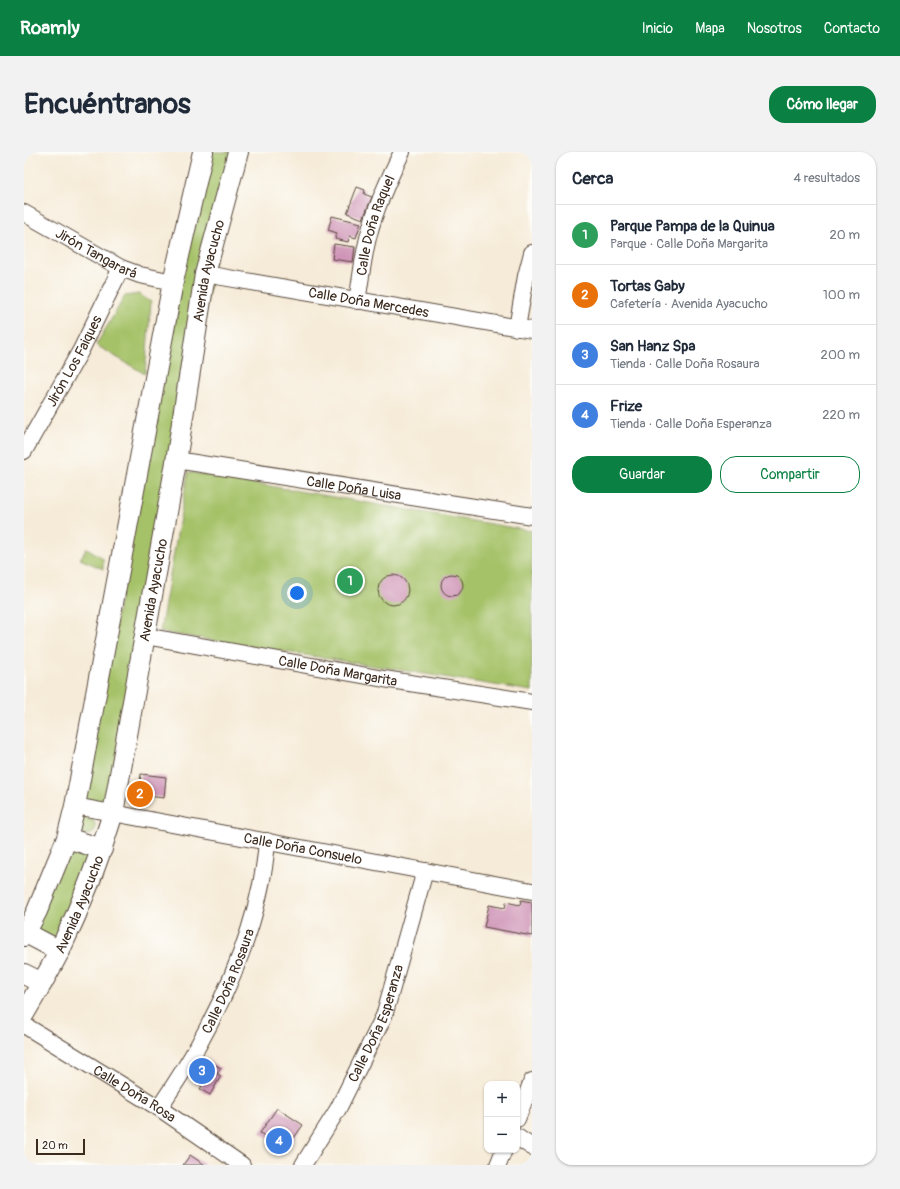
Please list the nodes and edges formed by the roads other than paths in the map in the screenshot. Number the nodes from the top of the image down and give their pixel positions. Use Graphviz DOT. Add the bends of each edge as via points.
graph roads {
  1 [pos="203,152"];
  2 [pos="238,152"];
  3 [pos="402,152"];
  4 [pos="24,213"];
  5 [pos="532,254"];
  6 [pos="120,268"];
  7 [pos="206,274"];
  8 [pos="174,282"];
  9 [pos="357,301"];
  10 [pos="525,329"];
  11 [pos="24,451"];
  12 [pos="176,460"];
  13 [pos="532,516"];
  14 [pos="145,636"];
  15 [pos="532,702"];
  16 [pos="75,806"];
  17 [pos="113,813"];
  18 [pos="67,838"];
  19 [pos="267,841"];
  20 [pos="102,849"];
  21 [pos="425,872"];
  22 [pos="532,891"];
  23 [pos="25,933"];
  24 [pos="60,951"];
  25 [pos="24,974"];
  26 [pos="42,983"];
  27 [pos="24,1014"];
  28 [pos="24,1025"];
  29 [pos="532,1081"];
  30 [pos="159,1108"];
  31 [pos="518,1117"];
  32 [pos="520,1139"];
  33 [pos="532,1147"];
  34 [pos="503,1153"];
  35 [pos="242,1165"];
  36 [pos="303,1165"];
  37 [pos="498,1165"];
  1 -- 8 [label="main road"];
  2 -- 7 [label="main road, Avenida Ayacucho"];
  3 -- 9 [label="street, Calle Doña Raquel" via="382,196 369,234"];
  4 -- 6 [label="street, Jirón Tangarará"];
  5 -- 10 [label="street" via="526,276"];
  6 -- 8 [label="street, Jirón Tangarará" via="135,274"];
  6 -- 11 [label="street, Jirón Los Faiques" via="81,350"];
  7 -- 9 [label="street, Calle Doña Mercedes"];
  7 -- 12 [label="main road, Avenida Ayacucho"];
  8 -- 16 [label="main road"];
  9 -- 10 [label="street, Calle Doña Mercedes"];
  12 -- 13 [label="street, Calle Doña Luisa"];
  12 -- 14 [label="main road, Avenida Ayacucho"];
  14 -- 15 [label="street, Calle Doña Margarita" via="384,679"];
  14 -- 17 [label="main road, Avenida Ayacucho"];
  16 -- 17 [label="street, Calle Doña Consuelo"];
  16 -- 18 [label="main road"];
  17 -- 19 [label="street, Calle Doña Consuelo"];
  17 -- 20 [label="main road, Avenida Ayacucho"];
  18 -- 20 [label="main road"];
  18 -- 23 [label="main road" via="37,911"];
  19 -- 21 [label="street, Calle Doña Consuelo"];
  19 -- 30 [label="street, Calle Doña Rosaura" via="256,905 228,986 199,1045"];
  20 -- 24 [label="main road, Avenida Ayacucho"];
  21 -- 22 [label="street, Calle Doña Consuelo"];
  21 -- 36 [label="street, Calle Doña Esperanza" via="384,1016 338,1109"];
  23 -- 24 [label="main road"];
  24 -- 26 [label="main road, Avenida Ayacucho"];
  25 -- 26 [label="main road"];
  26 -- 27 [label="main road, Avenida Ayacucho"];
  28 -- 30 [label="street, Calle Doña Rosa"];
  29 -- 31 [label="street"];
  30 -- 35 [label="street, Calle Doña Rosa"];
  32 -- 33 [label="street"];
  34 -- 37 [label="street"];
}
